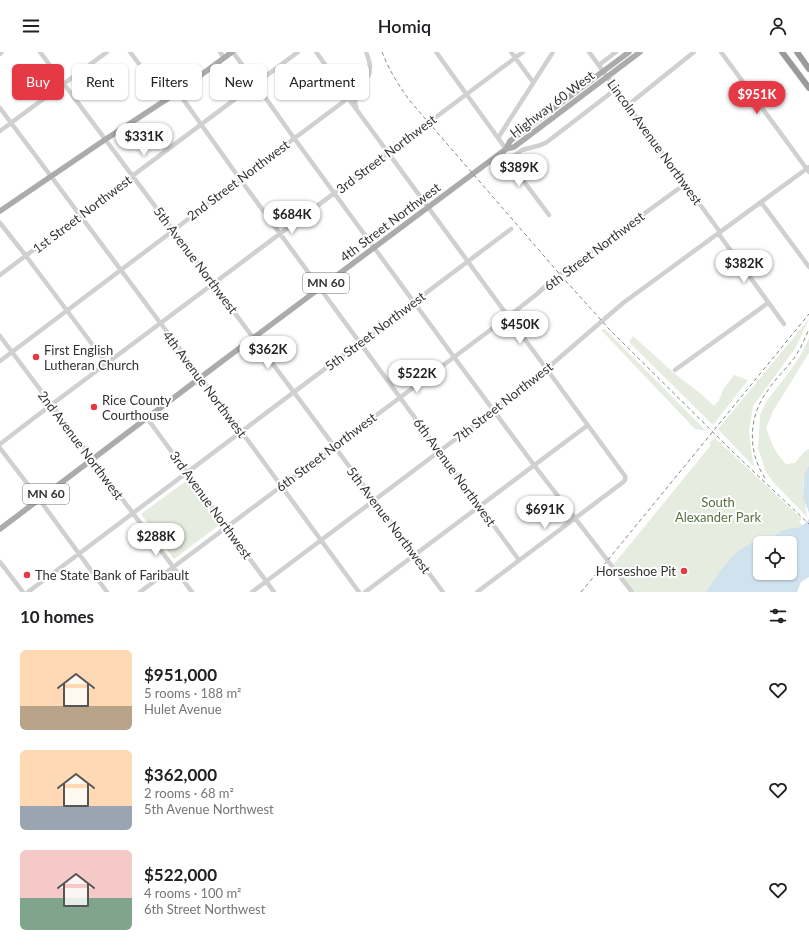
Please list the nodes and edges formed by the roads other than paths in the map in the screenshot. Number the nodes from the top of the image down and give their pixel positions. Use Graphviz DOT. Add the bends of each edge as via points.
graph roads {
  1 [pos="2,52"];
  2 [pos="40,52"];
  3 [pos="107,52"];
  4 [pos="130,52"];
  5 [pos="220,52"];
  6 [pos="232,52"];
  7 [pos="298,52"];
  8 [pos="316,52"];
  9 [pos="366,52"];
  10 [pos="436,52"];
  11 [pos="511,52"];
  12 [pos="523,52"];
  13 [pos="553,52"];
  14 [pos="589,52"];
  15 [pos="616,52"];
  16 [pos="629,52"];
  17 [pos="640,52"];
  18 [pos="694,52"];
  19 [pos="721,52"];
  20 [pos="782,52"];
  21 [pos="797,52"];
  22 [pos="0,54"];
  23 [pos="224,58"];
  24 [pos="515,58"];
  25 [pos="49,64"];
  26 [pos="139,64"];
  27 [pos="241,64"];
  28 [pos="325,64"];
  29 [pos="599,65"];
  30 [pos="809,68"];
  31 [pos="603,72"];
  32 [pos="369,73"];
  33 [pos="202,74"];
  34 [pos="267,74"];
  35 [pos="607,77"];
  36 [pos="533,82"];
  37 [pos="64,84"];
  38 [pos="809,88"];
  39 [pos="616,89"];
  40 [pos="466,94"];
  41 [pos="42,100"];
  42 [pos="166,100"];
  43 [pos="184,100"];
  44 [pos="233,100"];
  45 [pos="267,100"];
  46 [pos="346,100"];
  47 [pos="350,100"];
  48 [pos="355,100"];
  49 [pos="628,105"];
  50 [pos="0,108"];
  51 [pos="357,110"];
  52 [pos="11,123"];
  53 [pos="202,124"];
  54 [pos="0,131"];
  55 [pos="294,138"];
  56 [pos="498,138"];
  57 [pos="106,139"];
  58 [pos="504,150"];
  59 [pos="388,153"];
  60 [pos="508,160"];
  61 [pos="808,169"];
  62 [pos="52,176"];
  63 [pos="133,176"];
  64 [pos="240,178"];
  65 [pos="685,184"];
  66 [pos="334,193"];
  67 [pos="761,202"];
  68 [pos="428,207"];
  69 [pos="0,211"];
  70 [pos="80,215"];
  71 [pos="549,215"];
  72 [pos="0,223"];
  73 [pos="512,229"];
  74 [pos="174,230"];
  75 [pos="719,233"];
  76 [pos="280,234"];
  77 [pos="374,248"];
  78 [pos="26,256"];
  79 [pos="468,261"];
  80 [pos="809,267"];
  81 [pos="120,269"];
  82 [pos="0,275"];
  83 [pos="214,284"];
  84 [pos="320,288"];
  85 [pos="414,302"];
  86 [pos="768,303"];
  87 [pos="67,310"];
  88 [pos="509,316"];
  89 [pos="160,323"];
  90 [pos="784,324"];
  91 [pos="0,336"];
  92 [pos="254,337"];
  93 [pos="360,343"];
  94 [pos="12,352"];
  95 [pos="454,357"];
  96 [pos="0,361"];
  97 [pos="107,364"];
  98 [pos="548,369"];
  99 [pos="675,370"];
  100 [pos="200,378"];
  101 [pos="294,392"];
  102 [pos="400,397"];
  103 [pos="51,405"];
  104 [pos="494,411"];
  105 [pos="147,418"];
  106 [pos="588,425"];
  107 [pos="242,432"];
  108 [pos="0,444"];
  109 [pos="335,446"];
  110 [pos="0,448"];
  111 [pos="440,451"];
  112 [pos="92,459"];
  113 [pos="534,464"];
  114 [pos="187,473"];
  115 [pos="281,486"];
  116 [pos="39,499"];
  117 [pos="374,500"];
  118 [pos="480,506"];
  119 [pos="133,513"];
  120 [pos="576,518"];
  121 [pos="227,527"];
  122 [pos="0,529"];
  123 [pos="320,541"];
  124 [pos="79,554"];
  125 [pos="415,554"];
  126 [pos="519,560"];
  127 [pos="0,562"];
  128 [pos="173,566"];
  129 [pos="266,581"];
  130 [pos="23,592"];
  131 [pos="28,592"];
  132 [pos="107,592"];
  133 [pos="140,592"];
  134 [pos="192,592"];
  135 [pos="252,592"];
  136 [pos="274,592"];
  137 [pos="359,592"];
  138 [pos="365,592"];
  139 [pos="443,592"];
  140 [pos="477,592"];
  141 [pos="632,592"];
  1 -- 22 [label="street"];
  2 -- 25 [label="street, 5th Avenue Northwest"];
  3 -- 37 [label="street"];
  4 -- 26 [label="street"];
  5 -- 23 [label="street"];
  6 -- 23 [label="main road"];
  6 -- 27 [label="street"];
  7 -- 34 [label="street, 1st Street Northwest"];
  8 -- 28 [label="street"];
  9 -- 32 [label="street" via="370,64"];
  10 -- 40 [label="street"];
  11 -- 24 [label="street"];
  12 -- 24 [label="street, 3rd Street Northwest"];
  13 -- 36 [label="street"];
  14 -- 29 [label="street, Lincoln Avenue Northwest"];
  15 -- 29 [label="street"];
  16 -- 31 [label="main road, Highway 60 West / MN 60"];
  17 -- 35 [label="main road, Highway 60 West / MN 60"];
  18 -- 49 [label="street"];
  19 -- 61 [label="street"];
  20 -- 38 [label="highway"];
  21 -- 30 [label="highway"];
  23 -- 33 [label="main road"];
  24 -- 36 [label="street"];
  24 -- 40 [label="street, 3rd Street Northwest"];
  29 -- 31 [label="street, Lincoln Avenue Northwest"];
  31 -- 35 [label="street, Lincoln Avenue Northwest"];
  31 -- 58 [label="main road, Highway 60 West / MN 60" via="510,142"];
  35 -- 39 [label="street, Lincoln Avenue Northwest"];
  35 -- 58 [label="main road, Highway 60 West / MN 60" via="514,147"];
  36 -- 56 [label="street"];
  37 -- 57 [label="street, 5th Avenue Northwest"];
  39 -- 49 [label="street, Lincoln Avenue Northwest"];
  39 -- 60 [label="street" via="547,142 522,150"];
  40 -- 56 [label="street"];
  40 -- 59 [label="street, 3rd Street Northwest"];
  41 -- 52 [label="street"];
  42 -- 57 [label="main road"];
  43 -- 53 [label="street, 6th Avenue Northwest"];
  44 -- 53 [label="street, 1st Street Northwest"];
  45 -- 55 [label="street"];
  46 -- 55 [label="street, 2nd Street Northwest"];
  47 -- 51 [label="street"];
  48 -- 51 [label="street"];
  49 -- 65 [label="street, Lincoln Avenue Northwest"];
  50 -- 52 [label="street, 4th Avenue Northwest"];
  51 -- 59 [label="street"];
  52 -- 54 [label="street"];
  52 -- 62 [label="street, 4th Avenue Northwest"];
  53 -- 63 [label="street, 1st Street Northwest"];
  53 -- 64 [label="street, 6th Avenue Northwest"];
  55 -- 64 [label="street, 2nd Street Northwest"];
  55 -- 66 [label="street"];
  56 -- 58 [label="street"];
  57 -- 62 [label="main road"];
  57 -- 63 [label="street, 5th Avenue Northwest"];
  58 -- 60 [label="street"];
  58 -- 68 [label="main road, 4th Street Northwest / MN 60"];
  59 -- 66 [label="street, 3rd Street Northwest"];
  59 -- 68 [label="street"];
  60 -- 71 [label="street"];
  61 -- 67 [label="street, 7th Street Northwest"];
  62 -- 69 [label="main road"];
  62 -- 70 [label="street, 4th Avenue Northwest"];
  63 -- 70 [label="street, 1st Street Northwest"];
  63 -- 74 [label="street, 5th Avenue Northwest"];
  64 -- 74 [label="street, 2nd Street Northwest"];
  64 -- 76 [label="street, 6th Avenue Northwest"];
  65 -- 75 [label="street, Lincoln Avenue Northwest"];
  65 -- 88 [label="street, 6th Street Northwest" via="550,282"];
  66 -- 76 [label="street, 3rd Street Northwest"];
  66 -- 77 [label="street"];
  67 -- 75 [label="street, 7th Street Northwest"];
  67 -- 80 [label="street"];
  68 -- 77 [label="main road, 4th Street Northwest / MN 60"];
  68 -- 79 [label="street"];
  70 -- 78 [label="street, 1st Street Northwest"];
  70 -- 81 [label="street, 4th Avenue Northwest"];
  72 -- 78 [label="street"];
  73 -- 79 [label="street, 5th Street Northwest"];
  74 -- 81 [label="street, 2nd Street Northwest"];
  74 -- 83 [label="street, 5th Avenue Northwest"];
  75 -- 86 [label="street, Lincoln Avenue Northwest"];
  75 -- 98 [label="street, 7th Street Northwest" via="623,303"];
  76 -- 83 [label="street, 3rd Street Northwest"];
  76 -- 84 [label="street, 6th Avenue Northwest"];
  77 -- 84 [label="main road, 4th Street Northwest / MN 60"];
  77 -- 85 [label="street"];
  78 -- 82 [label="street, 1st Street Northwest"];
  78 -- 87 [label="street"];
  79 -- 85 [label="street, 5th Street Northwest"];
  79 -- 88 [label="street"];
  81 -- 87 [label="street, 2nd Street Northwest"];
  81 -- 89 [label="street, 4th Avenue Northwest"];
  83 -- 89 [label="street, 3rd Street Northwest"];
  83 -- 92 [label="street, 5th Avenue Northwest"];
  84 -- 92 [label="main road, 4th Street Northwest / MN 60"];
  84 -- 93 [label="street, 6th Avenue Northwest"];
  85 -- 93 [label="street, 5th Street Northwest"];
  85 -- 95 [label="street"];
  86 -- 90 [label="street, Lincoln Avenue Northwest"];
  86 -- 99 [label="street"];
  87 -- 94 [label="street, 2nd Street Northwest"];
  87 -- 97 [label="street"];
  88 -- 95 [label="street, 6th Street Northwest"];
  88 -- 98 [label="street"];
  89 -- 97 [label="street, 3rd Street Northwest"];
  89 -- 100 [label="street, 4th Avenue Northwest"];
  91 -- 94 [label="street, 2nd Avenue Northwest"];
  92 -- 100 [label="main road, 4th Street Northwest / MN 60"];
  92 -- 101 [label="street, 5th Avenue Northwest"];
  93 -- 101 [label="street, 5th Street Northwest"];
  93 -- 102 [label="street, 6th Avenue Northwest"];
  94 -- 96 [label="street, 2nd Street Northwest"];
  94 -- 103 [label="street, 2nd Avenue Northwest"];
  95 -- 102 [label="street, 6th Street Northwest"];
  95 -- 104 [label="street"];
  97 -- 103 [label="street, 3rd Street Northwest"];
  98 -- 104 [label="street, 7th Street Northwest"];
  98 -- 106 [label="street"];
  100 -- 105 [label="main road, 4th Street Northwest / MN 60"];
  100 -- 107 [label="street, 4th Avenue Northwest"];
  101 -- 107 [label="street, 5th Street Northwest"];
  101 -- 109 [label="street, 5th Avenue Northwest"];
  102 -- 109 [label="street, 6th Street Northwest"];
  102 -- 111 [label="street, 6th Avenue Northwest"];
  103 -- 108 [label="street, 3rd Street Northwest"];
  103 -- 112 [label="street, 2nd Avenue Northwest"];
  104 -- 111 [label="street, 7th Street Northwest"];
  104 -- 113 [label="street"];
  105 -- 112 [label="main road, 4th Street Northwest / MN 60"];
  105 -- 114 [label="street, 3rd Avenue Northwest"];
  106 -- 113 [label="street"];
  106 -- 120 [label="street" via="626,478 622,484"];
  107 -- 114 [label="street, 5th Street Northwest"];
  107 -- 115 [label="street, 4th Avenue Northwest"];
  109 -- 115 [label="street, 6th Street Northwest"];
  109 -- 117 [label="street, 5th Avenue Northwest"];
  110 -- 116 [label="street"];
  111 -- 117 [label="street, 7th Street Northwest"];
  111 -- 118 [label="street, 6th Avenue Northwest"];
  112 -- 116 [label="main road, 4th Street Northwest / MN 60"];
  112 -- 119 [label="street, 2nd Avenue Northwest"];
  113 -- 118 [label="street"];
  113 -- 120 [label="street"];
  114 -- 119 [label="street, 5th Street Northwest"];
  114 -- 121 [label="street, 3rd Avenue Northwest"];
  115 -- 121 [label="street, 6th Street Northwest"];
  115 -- 123 [label="street, 4th Avenue Northwest"];
  116 -- 122 [label="main road, 4th Street Northwest / MN 60"];
  116 -- 124 [label="street"];
  117 -- 123 [label="street, 7th Street Northwest"];
  117 -- 125 [label="street, 5th Avenue Northwest"];
  118 -- 125 [label="street"];
  118 -- 126 [label="street, 6th Avenue Northwest"];
  119 -- 124 [label="street, 5th Street Northwest"];
  119 -- 128 [label="street, 2nd Avenue Northwest"];
  120 -- 126 [label="street"];
  120 -- 141 [label="street"];
  121 -- 128 [label="street, 6th Street Northwest"];
  121 -- 129 [label="street, 3rd Avenue Northwest"];
  123 -- 129 [label="street, 7th Street Northwest"];
  123 -- 137 [label="street, 4th Avenue Northwest"];
  124 -- 131 [label="street, 5th Street Northwest"];
  124 -- 132 [label="street"];
  125 -- 138 [label="street"];
  125 -- 139 [label="street, 5th Avenue Northwest"];
  126 -- 140 [label="street"];
  127 -- 130 [label="street"];
  128 -- 133 [label="street, 6th Street Northwest"];
  128 -- 134 [label="street, 2nd Avenue Northwest"];
  129 -- 135 [label="street, 7th Street Northwest"];
  129 -- 136 [label="street, 3rd Avenue Northwest"];
}
